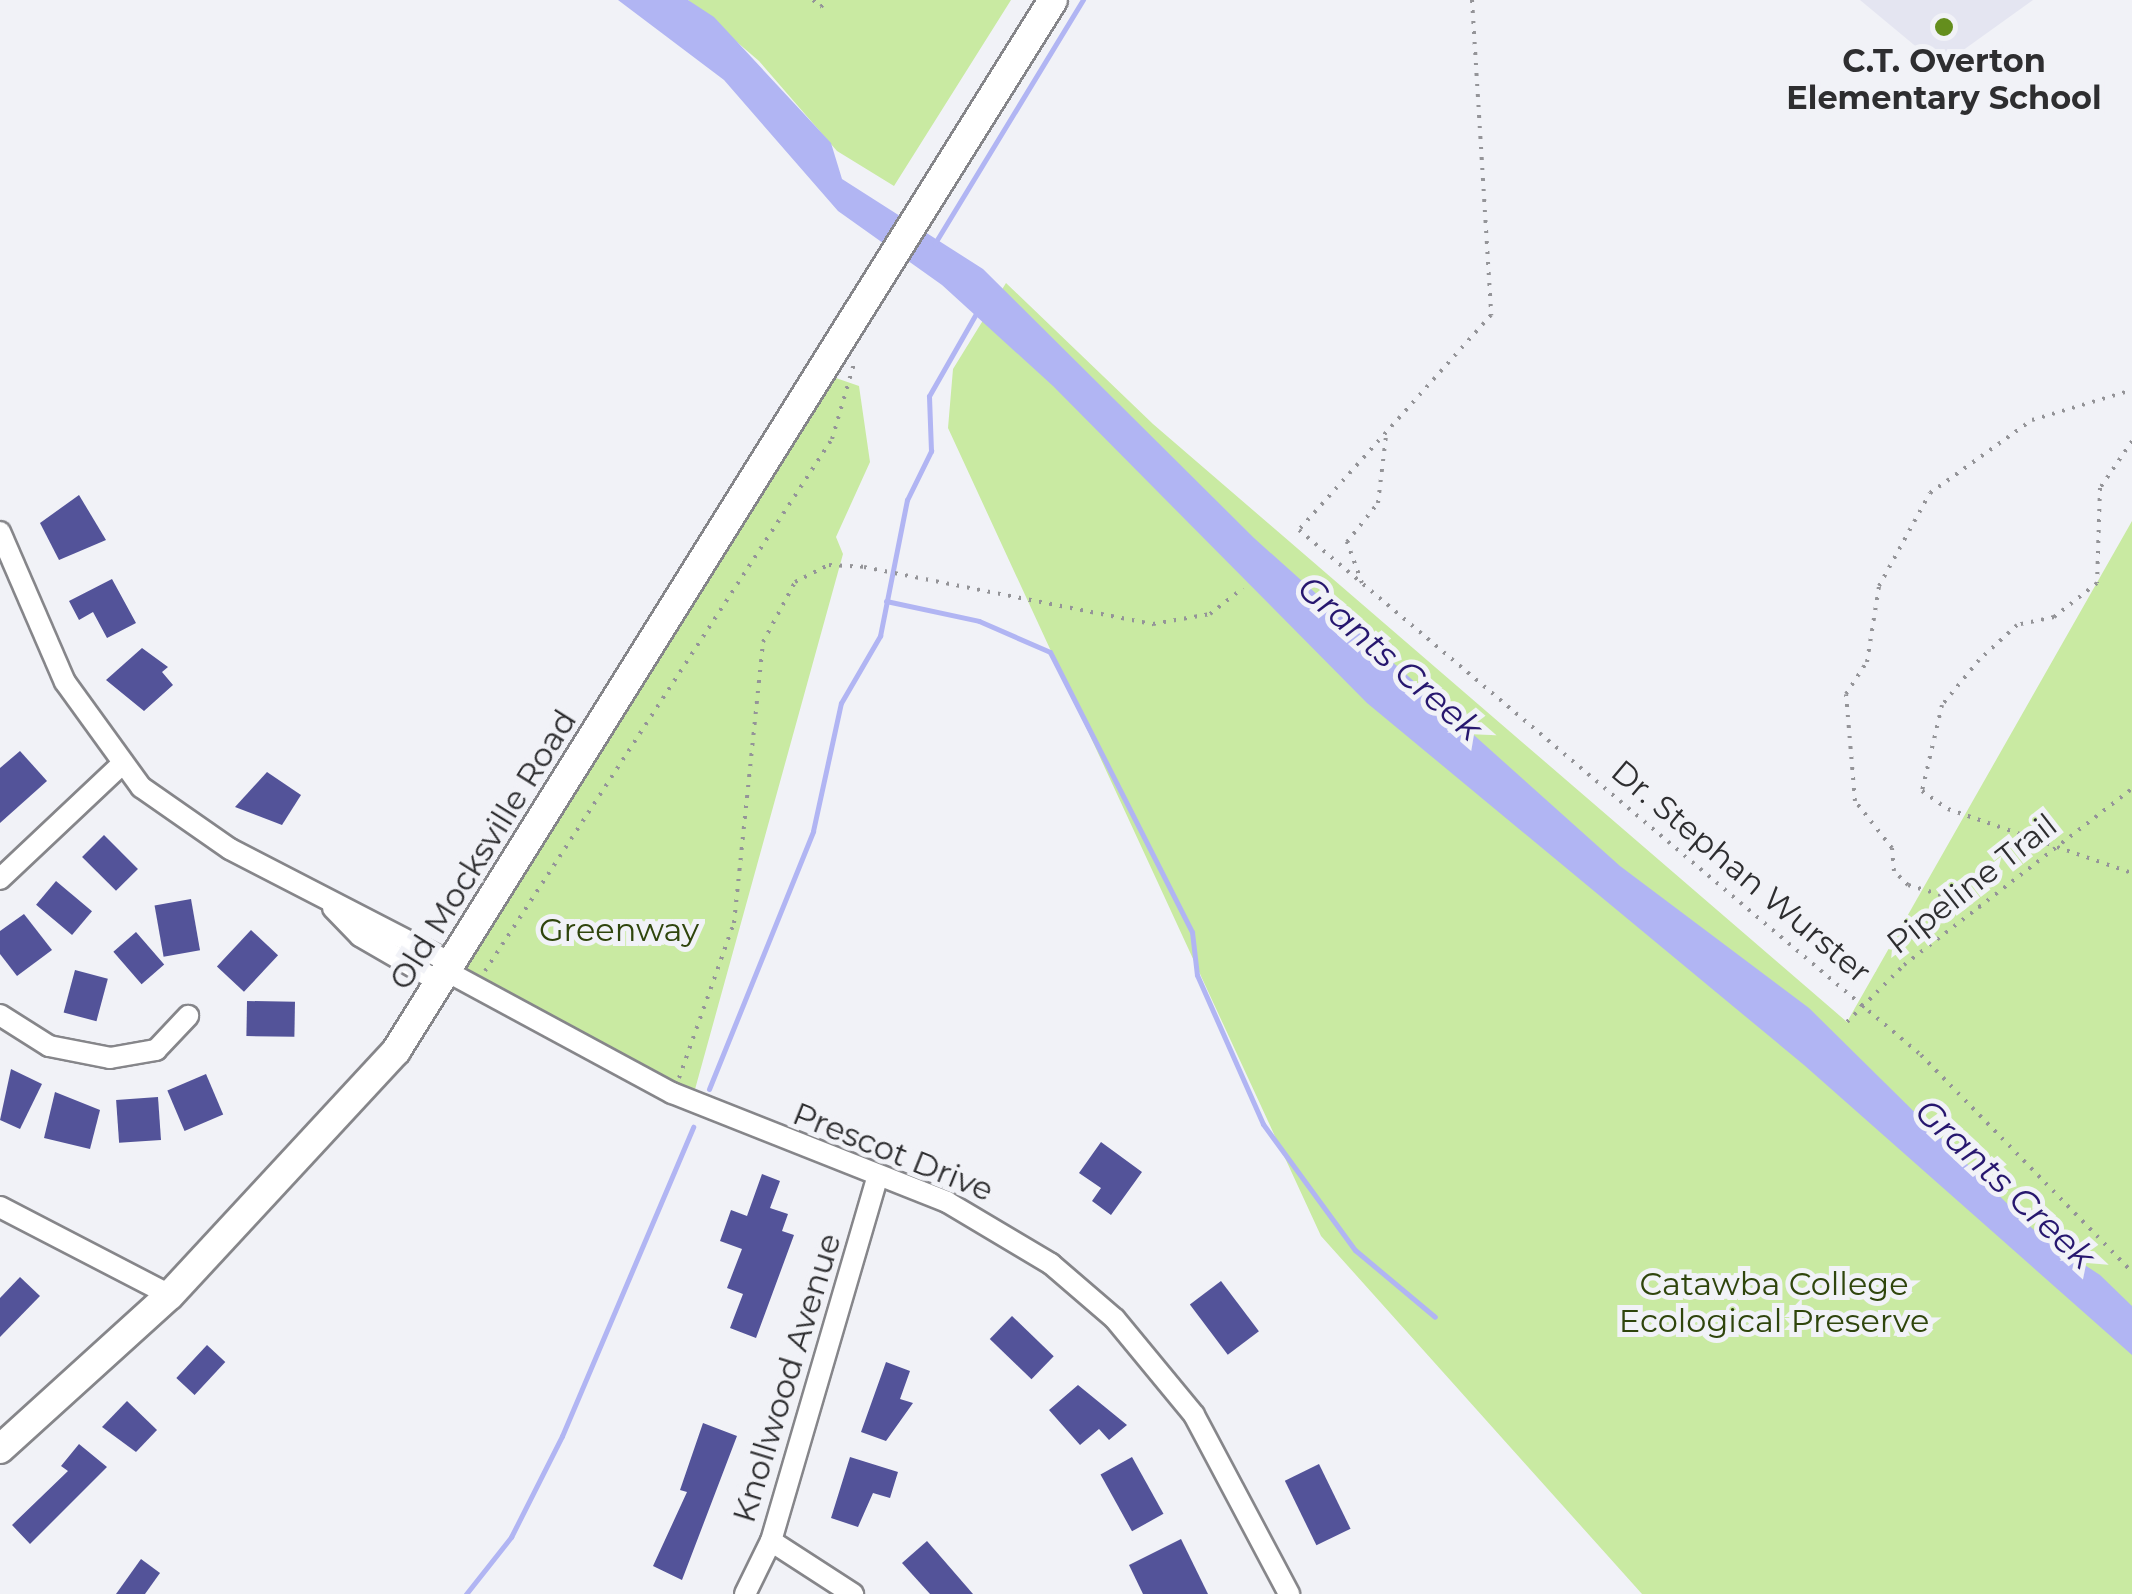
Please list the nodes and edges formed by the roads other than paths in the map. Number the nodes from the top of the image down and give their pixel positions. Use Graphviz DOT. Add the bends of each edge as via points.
graph roads {
  1 [pos="1054,0"];
  2 [pos="0,532"];
  3 [pos="122,764"];
  4 [pos="0,879"];
  5 [pos="447,973"];
  6 [pos="0,1015"];
  7 [pos="188,1016"];
  8 [pos="878,1176"];
  9 [pos="0,1207"];
  10 [pos="170,1295"];
  11 [pos="0,1449"];
  12 [pos="771,1540"];
  13 [pos="745,1594"];
  14 [pos="853,1594"];
  15 [pos="1288,1594"];
  1 -- 5 [label="street, Old Mocksville Road"];
  2 -- 3 [label="street, Prescot Drive" via="64,682"];
  3 -- 4 [label="street"];
  3 -- 5 [label="street, Prescot Drive" via="194,828"];
  5 -- 8 [label="street, Prescot Drive" via="672,1093"];
  5 -- 10 [label="street, Old Mocksville Road" via="348,1110"];
  6 -- 7 [label="street" via="49,1046 110,1058 156,1050"];
  8 -- 12 [label="street, Knollwood Avenue"];
  8 -- 15 [label="street, Prescot Drive" via="1009,1235 1116,1319 1194,1415"];
  9 -- 10 [label="street"];
  10 -- 11 [label="street, Old Mocksville Road"];
  12 -- 13 [label="street, Knollwood Avenue"];
  12 -- 14 [label="street"];
}
